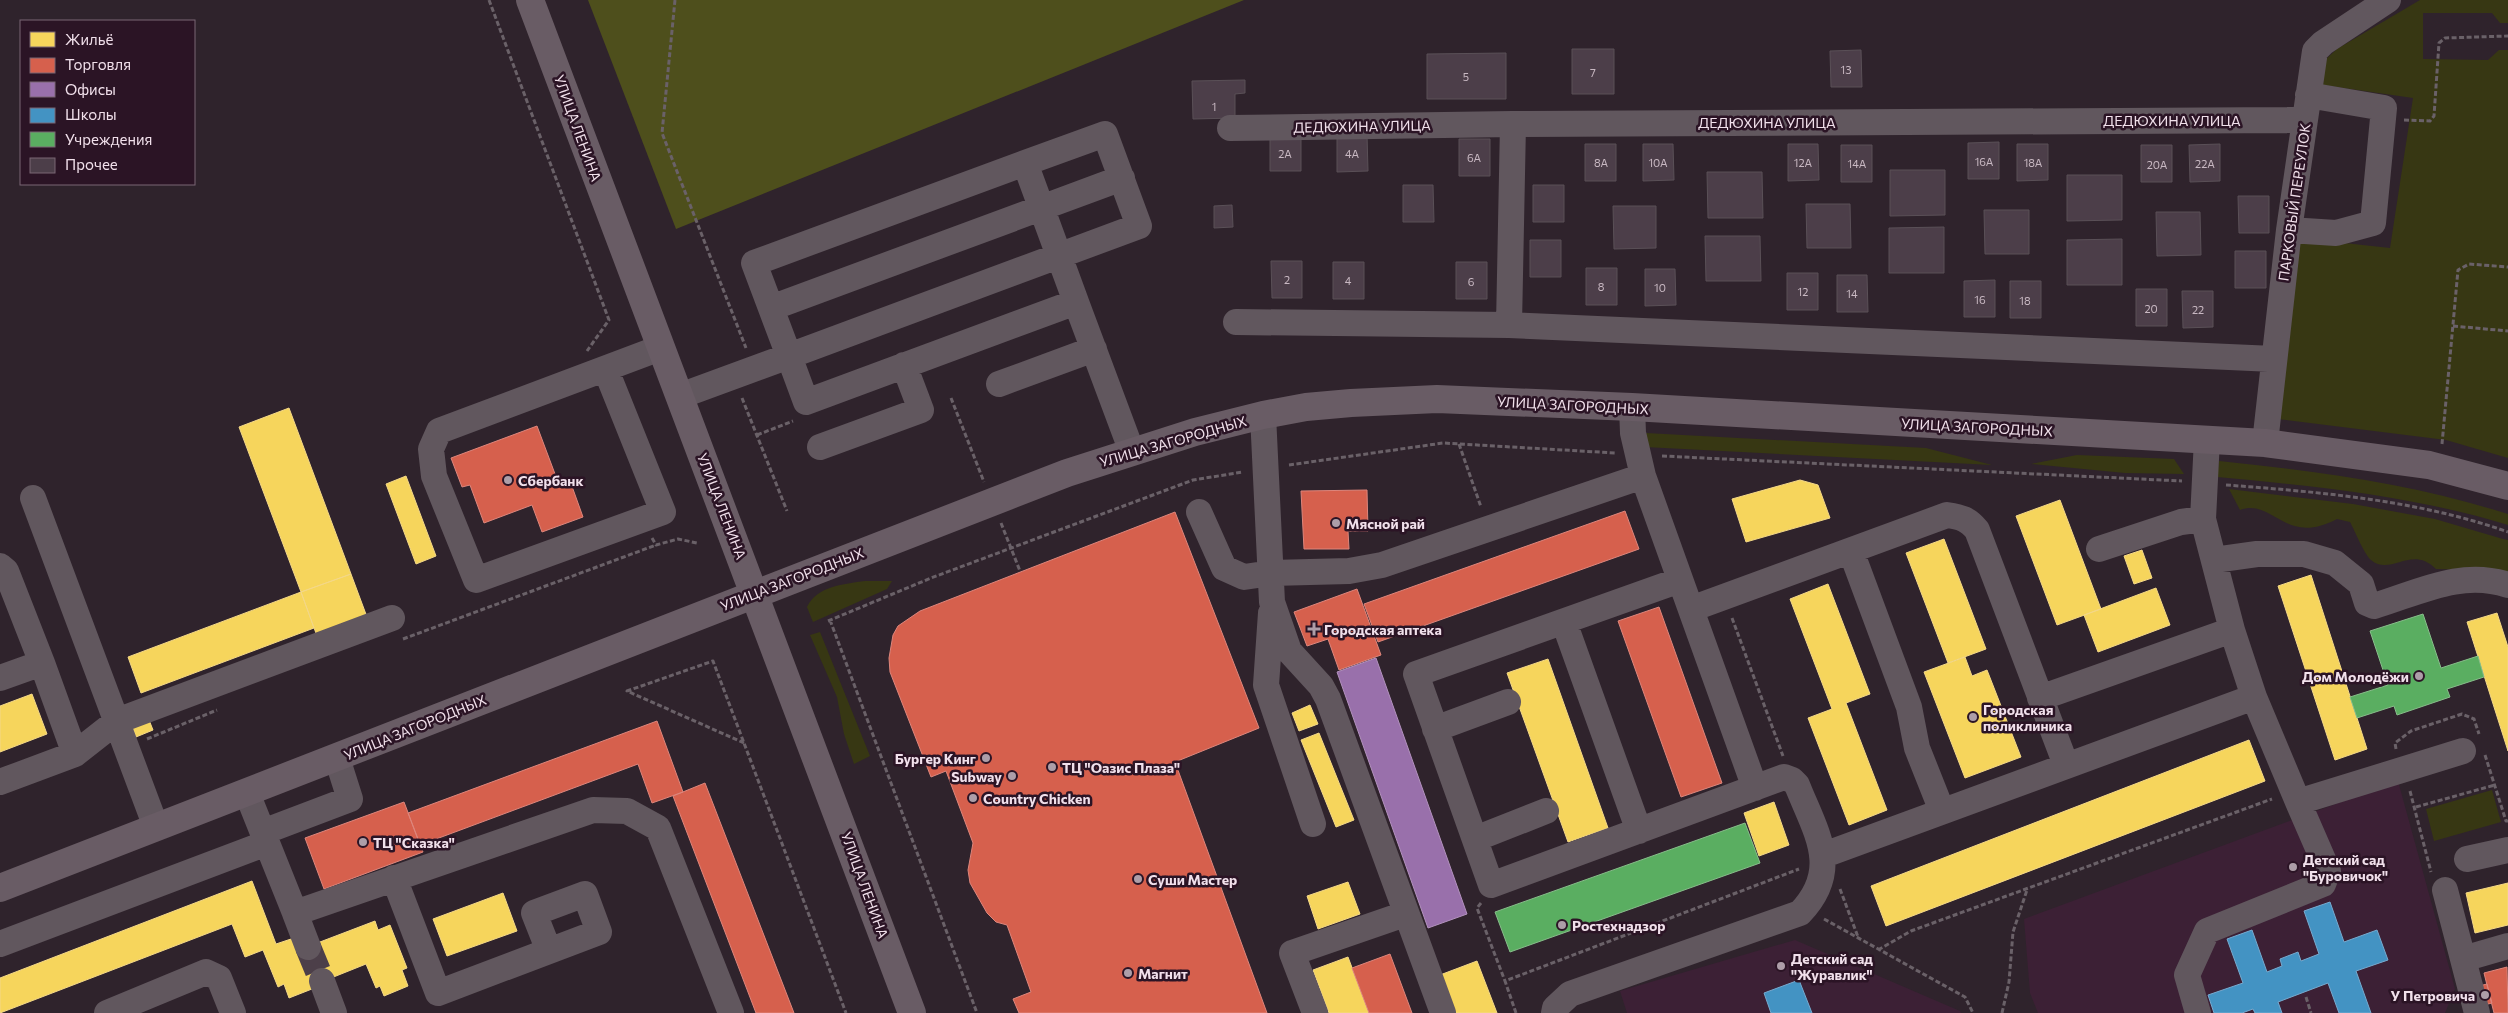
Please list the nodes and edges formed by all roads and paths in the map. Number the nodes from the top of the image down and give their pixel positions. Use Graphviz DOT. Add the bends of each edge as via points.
graph roads {
  1 [pos="489,0"];
  2 [pos="530,0"];
  3 [pos="675,0"];
  4 [pos="2388,0"];
  5 [pos="2508,36"];
  6 [pos="2306,107"];
  7 [pos="2403,120"];
  8 [pos="1513,124"];
  9 [pos="1230,128"];
  10 [pos="1025,163"];
  11 [pos="1122,178"];
  12 [pos="1041,208"];
  13 [pos="2290,230"];
  14 [pos="1059,256"];
  15 [pos="2508,267"];
  16 [pos="1076,302"];
  17 [pos="771,308"];
  18 [pos="1236,322"];
  19 [pos="1509,325"];
  20 [pos="2453,326"];
  21 [pos="2508,331"];
  22 [pos="660,348"];
  23 [pos="1094,349"];
  24 [pos="789,356"];
  25 [pos="2274,360"];
  26 [pos="904,365"];
  27 [pos="744,373"];
  28 [pos="596,374"];
  29 [pos="999,384"];
  30 [pos="680,396"];
  31 [pos="951,398"];
  32 [pos="1632,407"];
  33 [pos="1264,415"];
  34 [pos="2207,438"];
  35 [pos="2265,443"];
  36 [pos="1459,444"];
  37 [pos="820,447"];
  38 [pos="1132,452"];
  39 [pos="1640,465"];
  40 [pos="2438,467"];
  41 [pos="1266,468"];
  42 [pos="982,477"];
  43 [pos="2205,483"];
  44 [pos="2508,486"];
  45 [pos="33,498"];
  46 [pos="787,511"];
  47 [pos="1199,512"];
  48 [pos="644,519"];
  49 [pos="2203,519"];
  50 [pos="1489,529"];
  51 [pos="2508,532"];
  52 [pos="697,544"];
  53 [pos="2099,549"];
  54 [pos="1851,552"];
  55 [pos="2214,560"];
  56 [pos="0,566"];
  57 [pos="1271,573"];
  58 [pos="1680,580"];
  59 [pos="2508,585"];
  60 [pos="756,593"];
  61 [pos="1725,597"];
  62 [pos="1272,602"];
  63 [pos="1691,609"];
  64 [pos="392,618"];
  65 [pos="1564,622"];
  66 [pos="2232,630"];
  67 [pos="42,663"];
  68 [pos="0,678"];
  69 [pos="2254,697"];
  70 [pos="2040,698"];
  71 [pos="1508,702"];
  72 [pos="116,721"];
  73 [pos="1435,729"];
  74 [pos="744,744"];
  75 [pos="2463,751"];
  76 [pos="75,754"];
  77 [pos="337,758"];
  78 [pos="2066,765"];
  79 [pos="2402,770"];
  80 [pos="1792,780"];
  81 [pos="0,782"];
  82 [pos="2495,785"];
  83 [pos="1755,788"];
  84 [pos="247,793"];
  85 [pos="2296,797"];
  86 [pos="2416,807"];
  87 [pos="1546,811"];
  88 [pos="1942,811"];
  89 [pos="1313,824"];
  90 [pos="156,827"];
  91 [pos="1639,831"];
  92 [pos="265,838"];
  93 [pos="1475,839"];
  94 [pos="2508,850"];
  95 [pos="1824,856"];
  96 [pos="2466,859"];
  97 [pos="394,878"];
  98 [pos="1491,885"];
  99 [pos="2439,886"];
  100 [pos="0,888"];
  101 [pos="2027,890"];
  102 [pos="294,913"];
  103 [pos="1405,914"];
  104 [pos="1817,916"];
  105 [pos="1859,938"];
  106 [pos="0,944"];
  107 [pos="2508,946"];
  108 [pos="308,947"];
  109 [pos="1878,950"];
  110 [pos="549,951"];
  111 [pos="2463,959"];
  112 [pos="322,981"];
  113 [pos="1504,981"];
  114 [pos="2306,997"];
  115 [pos="106,1013"];
  116 [pos="233,1013"];
  117 [pos="334,1013"];
  118 [pos="731,1013"];
  119 [pos="846,1013"];
  120 [pos="912,1013"];
  121 [pos="977,1013"];
  122 [pos="1315,1013"];
  123 [pos="1442,1013"];
  124 [pos="1516,1013"];
  125 [pos="1554,1013"];
  126 [pos="1973,1013"];
  127 [pos="2002,1013"];
  128 [pos="2198,1013"];
  129 [pos="2311,1013"];
  130 [pos="2477,1013"];
  1 -- 28 [label="path" via="609,320 580,362"];
  2 -- 22 [label="main road, УЛИЦА ЛЕНИНА"];
  3 -- 27 [label="path" via="662,133"];
  4 -- 6 [label="street, ПАРКОВЫЙ ПЕРЕУЛОК" via="2323,42 2315,52"];
  5 -- 7 [label="path" via="2445,38 2439,43 2434,116 2430,121"];
  6 -- 8 [label="street, ДЕДЮХИНА УЛИЦА"];
  6 -- 13 [label="street, ПАРКОВЫЙ ПЕРЕУЛОК"];
  6 -- 13 [label="street, ДЕДЮХИНА УЛИЦА" via="2384,108 2373,223 2336,233"];
  8 -- 9 [label="street, ДЕДЮХИНА УЛИЦА"];
  8 -- 19 [label="street"];
  10 -- 11 [label="street" via="1105,134"];
  10 -- 12 [label="street"];
  10 -- 17 [label="street" via="754,263"];
  11 -- 12 [label="street"];
  11 -- 14 [label="street" via="1139,226"];
  12 -- 14 [label="street"];
  12 -- 17 [label="street"];
  13 -- 25 [label="street, ПАРКОВЫЙ ПЕРЕУЛОК"];
  14 -- 16 [label="street"];
  14 -- 24 [label="street"];
  15 -- 20 [label="path" via="2469,264 2458,270"];
  16 -- 23 [label="street"];
  16 -- 26 [label="street"];
  17 -- 24 [label="street"];
  18 -- 19 [label="street"];
  19 -- 25 [label="street"];
  20 -- 21 [label="path"];
  20 -- 40 [label="path"];
  22 -- 28 [label="street"];
  22 -- 30 [label="main road, УЛИЦА ЛЕНИНА"];
  23 -- 29 [label="street"];
  23 -- 38 [label="street"];
  24 -- 26 [label="street" via="806,402"];
  24 -- 27 [label="street"];
  25 -- 35 [label="street, ПАРКОВЫЙ ПЕРЕУЛОК"];
  26 -- 37 [label="street" via="921,410"];
  27 -- 30 [label="street"];
  27 -- 46 [label="path"];
  28 -- 48 [label="street" via="663,512"];
  28 -- 48 [label="street" via="439,431 430,449 434,476 476,580"];
  30 -- 60 [label="main road, УЛИЦА ЛЕНИНА"];
  31 -- 42 [label="path"];
  32 -- 33 [label="main road, УЛИЦА ЗАГОРОДНЫХ" via="1437,399 1306,407"];
  32 -- 34 [label="main road, УЛИЦА ЗАГОРОДНЫХ"];
  32 -- 39 [label="street"];
  33 -- 38 [label="main road, УЛИЦА ЗАГОРОДНЫХ"];
  33 -- 41 [label="street"];
  34 -- 35 [label="main road, УЛИЦА ЗАГОРОДНЫХ"];
  34 -- 43 [label="street"];
  35 -- 40 [label="main road, УЛИЦА ЗАГОРОДНЫХ"];
  36 -- 39 [label="path"];
  36 -- 41 [label="path" via="1443,443"];
  36 -- 50 [label="path"];
  38 -- 60 [label="main road, УЛИЦА ЗАГОРОДНЫХ" via="1067,473"];
  39 -- 43 [label="path" via="1872,464"];
  39 -- 50 [label="street"];
  39 -- 58 [label="street"];
  40 -- 44 [label="main road, УЛИЦА ЗАГОРОДНЫХ"];
  41 -- 57 [label="street"];
  41 -- 121 [label="path" via="1193,480 930,578 829,620"];
  43 -- 49 [label="street"];
  43 -- 51 [label="path" via="2288,489 2388,502 2476,520"];
  45 -- 72 [label="street"];
  47 -- 57 [label="street" via="1224,568 1244,577"];
  48 -- 52 [label="path" via="656,546 678,539"];
  49 -- 53 [label="street" via="2180,522"];
  49 -- 55 [label="street"];
  50 -- 57 [label="street" via="1382,565 1349,571"];
  54 -- 61 [label="street"];
  54 -- 70 [label="street" via="1947,515 1970,521 1977,530"];
  54 -- 88 [label="street" via="1909,707 1917,748"];
  55 -- 59 [label="street" via="2257,554 2304,554 2335,563 2361,584 2368,603 2374,606 2454,581 2480,580"];
  55 -- 66 [label="street"];
  56 -- 67 [label="street" via="6,571"];
  57 -- 62 [label="street"];
  58 -- 63 [label="street"];
  58 -- 65 [label="street"];
  60 -- 77 [label="main road, УЛИЦА ЗАГОРОДНЫХ"];
  60 -- 120 [label="main road, УЛИЦА ЛЕНИНА"];
  61 -- 63 [label="street"];
  61 -- 80 [label="path"];
  62 -- 89 [label="street" via="1266,685"];
  62 -- 103 [label="street" via="1289,652 1321,686 1328,699"];
  63 -- 83 [label="street"];
  64 -- 72 [label="street"];
  65 -- 73 [label="street" via="1416,674"];
  65 -- 91 [label="street"];
  66 -- 69 [label="street"];
  66 -- 70 [label="street"];
  67 -- 68 [label="street"];
  67 -- 76 [label="street"];
  69 -- 78 [label="street"];
  69 -- 85 [label="street"];
  70 -- 78 [label="street"];
  71 -- 73 [label="street"];
  72 -- 76 [label="street"];
  72 -- 90 [label="street"];
  73 -- 93 [label="street"];
  74 -- 74 [label="path" via="654,703 627,691 713,661"];
  74 -- 119 [label="path"];
  75 -- 79 [label="street"];
  76 -- 81 [label="street"];
  77 -- 84 [label="main road, УЛИЦА ЗАГОРОДНЫХ"];
  77 -- 92 [label="street" via="350,799"];
  78 -- 88 [label="street"];
  79 -- 85 [label="street"];
  79 -- 86 [label="path"];
  80 -- 83 [label="street" via="1784,777"];
  80 -- 95 [label="street" via="1797,785"];
  82 -- 86 [label="path"];
  83 -- 91 [label="street"];
  84 -- 90 [label="main road, УЛИЦА ЗАГОРОДНЫХ"];
  84 -- 92 [label="street"];
  85 -- 101 [label="path"];
  85 -- 128 [label="street" via="2328,871 2323,884 2207,930 2187,975"];
  86 -- 99 [label="path"];
  87 -- 93 [label="street"];
  88 -- 95 [label="street"];
  90 -- 100 [label="main road, УЛИЦА ЗАГОРОДНЫХ"];
  91 -- 98 [label="street"];
  92 -- 102 [label="street"];
  92 -- 106 [label="street"];
  93 -- 98 [label="street"];
  94 -- 96 [label="street"];
  95 -- 105 [label="path"];
  95 -- 113 [label="path" via="1797,870"];
  95 -- 125 [label="street" via="1814,899 1800,913 1570,994"];
  97 -- 102 [label="street"];
  97 -- 110 [label="street" via="438,993"];
  97 -- 118 [label="street" via="593,810 627,811 658,828"];
  98 -- 113 [label="path" via="1477,908"];
  99 -- 111 [label="street"];
  101 -- 109 [label="path" via="1912,931"];
  101 -- 127 [label="path" via="2013,932 2009,982"];
  102 -- 108 [label="street"];
  103 -- 122 [label="street" via="1292,954"];
  103 -- 123 [label="street"];
  104 -- 105 [label="path"];
  105 -- 109 [label="path"];
  107 -- 111 [label="street"];
  109 -- 126 [label="path" via="1965,997"];
  111 -- 130 [label="street"];
  112 -- 117 [label="street"];
  113 -- 124 [label="path"];
  114 -- 129 [label="path"];
  115 -- 116 [label="street" via="206,972 220,978"];
}
